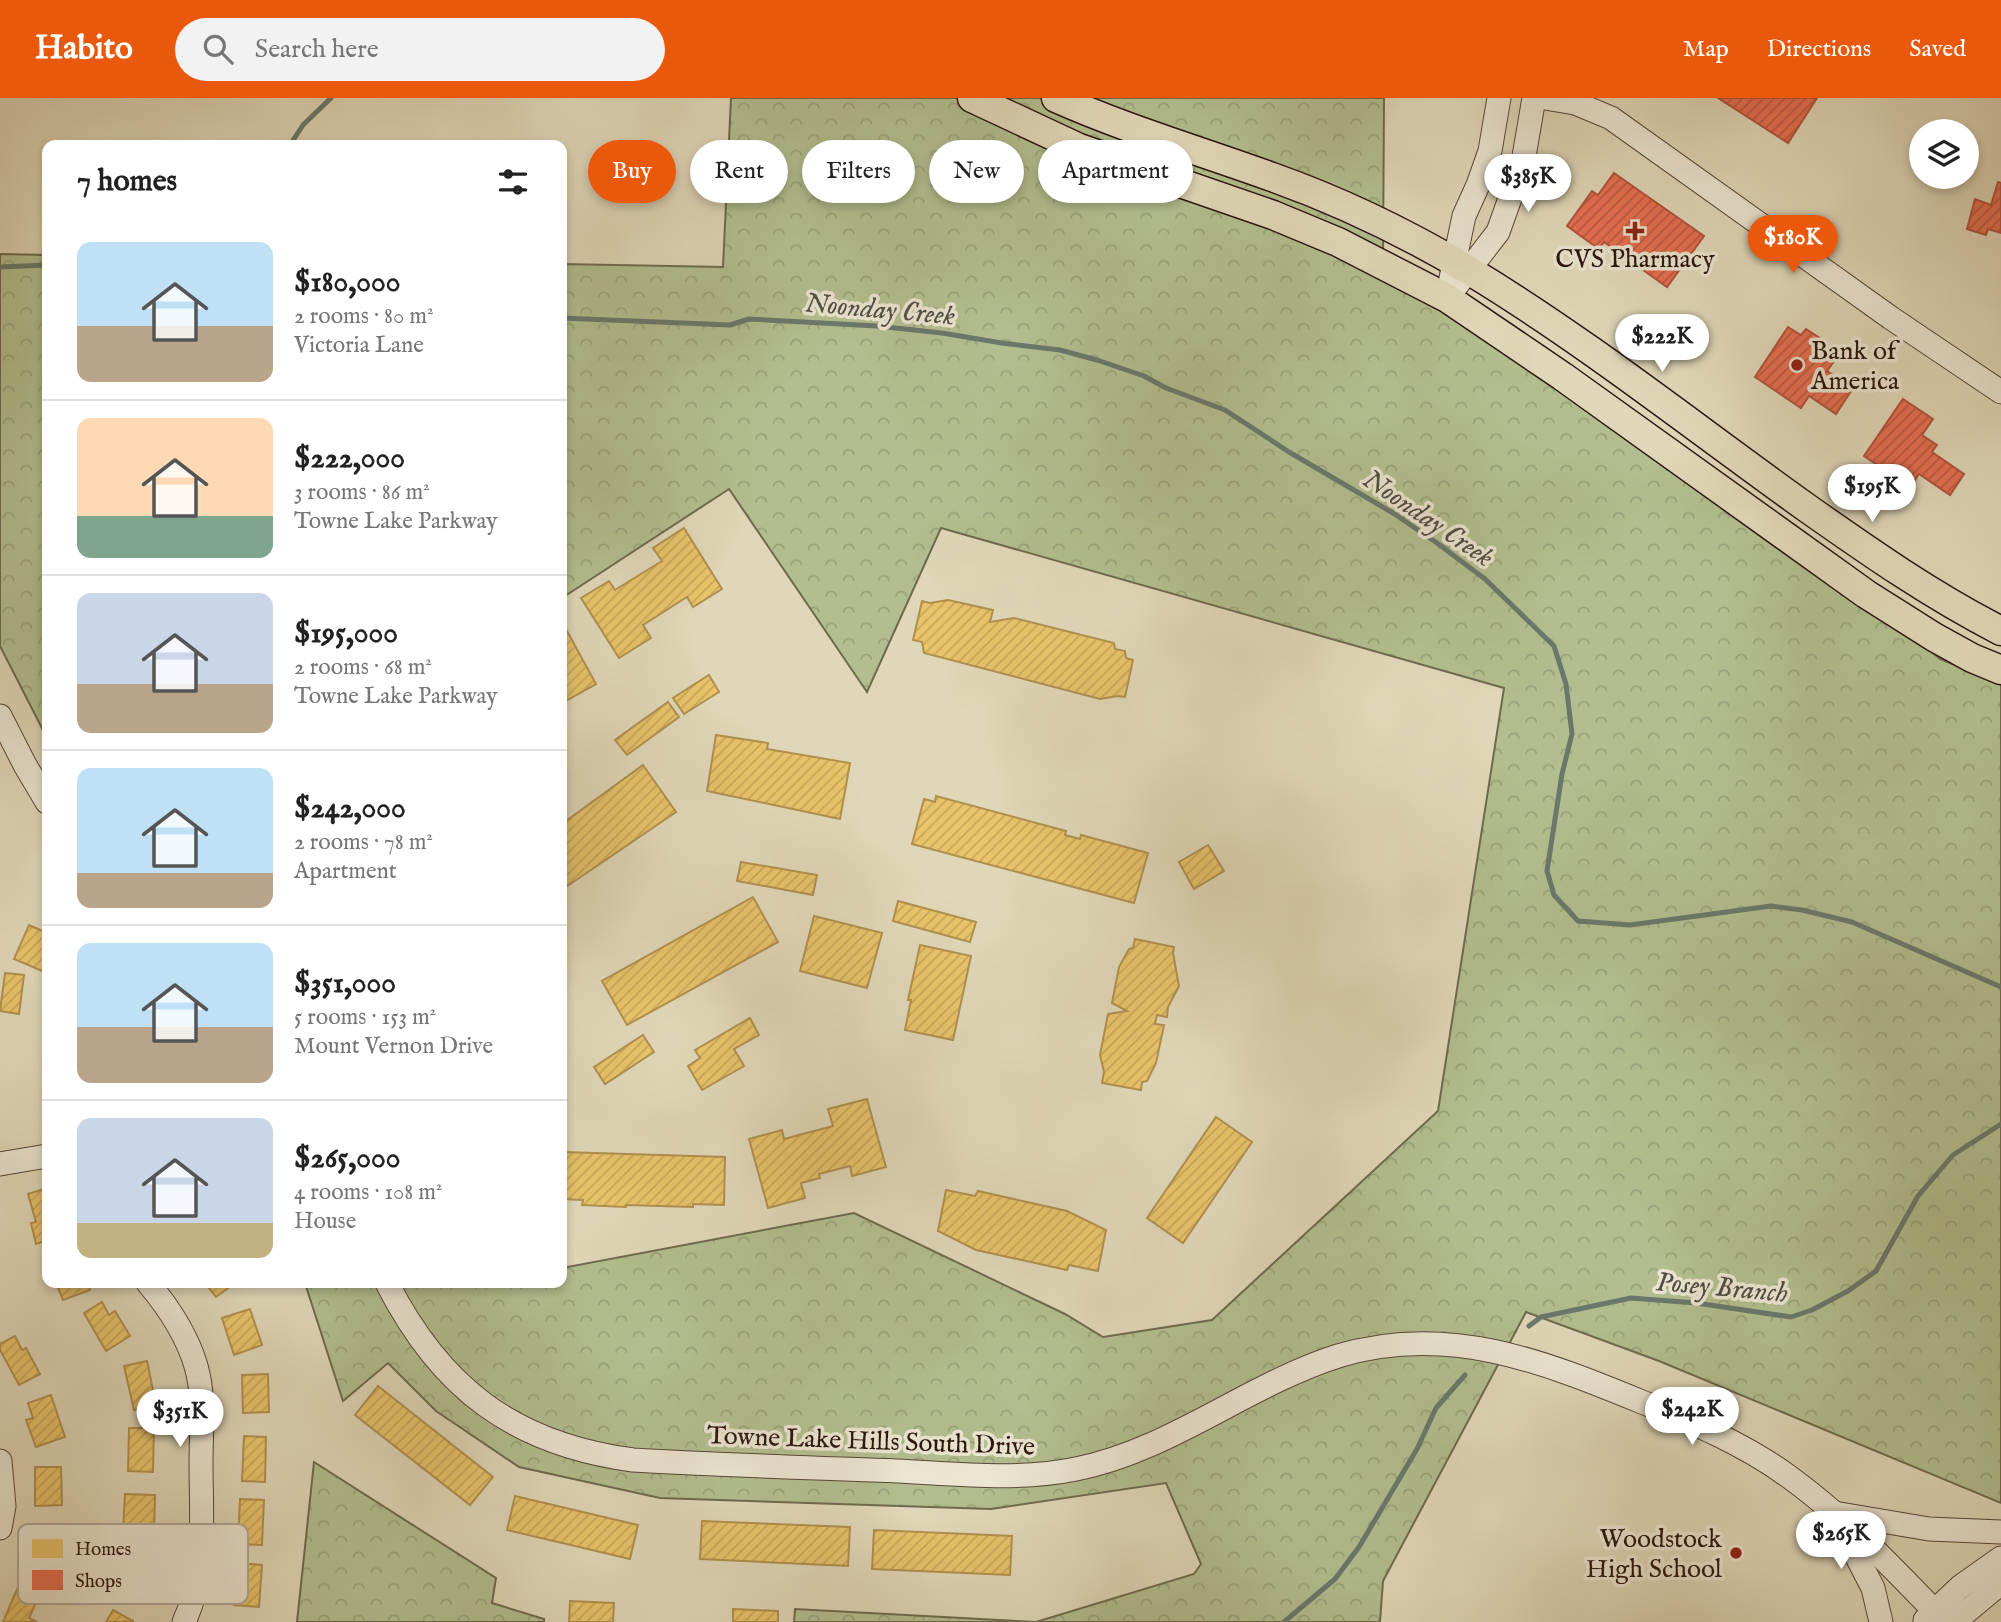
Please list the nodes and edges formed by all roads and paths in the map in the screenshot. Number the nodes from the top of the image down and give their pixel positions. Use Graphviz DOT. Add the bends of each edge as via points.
graph roads {
  1 [pos="972,98"];
  2 [pos="1056,98"];
  3 [pos="1499,98"];
  4 [pos="1534,98"];
  5 [pos="1545,98"];
  6 [pos="1461,266"];
  7 [pos="1447,298"];
  8 [pos="2001,392"];
  9 [pos="2001,631"];
  10 [pos="2001,670"];
  11 [pos="0,716"];
  12 [pos="42,794"];
  13 [pos="42,1157"];
  14 [pos="0,1164"];
  15 [pos="152,1288"];
  16 [pos="390,1288"];
  17 [pos="0,1461"];
  18 [pos="1833,1511"];
  19 [pos="201,1524"];
  20 [pos="0,1528"];
  21 [pos="2001,1532"];
  22 [pos="2001,1558"];
  23 [pos="2001,1583"];
  24 [pos="191,1604"];
  25 [pos="1934,1618"];
  26 [pos="184,1622"];
  27 [pos="1881,1622"];
  28 [pos="1954,1622"];
  1 -- 7 [label="main road" via="1079,148 1298,225"];
  2 -- 6 [label="main road" via="1154,138 1310,191"];
  3 -- 6 [label="street" via="1490,151 1464,216"];
  4 -- 6 [label="street" via="1523,162 1498,232"];
  5 -- 8 [label="street" via="1575,103 1611,118"];
  6 -- 7 [label="street"];
  6 -- 9 [label="main road" via="1899,573"];
  7 -- 10 [label="main road" via="1866,593 1934,637"];
  11 -- 12 [label="street"];
  13 -- 14 [label="street"];
  15 -- 19 [label="street" via="191,1349 200,1386"];
  16 -- 18 [label="street, Towne Lake Hills South Drive" via="423,1344 471,1395 514,1424 604,1456 900,1472 1047,1474 1121,1457 1341,1355 1393,1345 1445,1344 1521,1356 1672,1414 1786,1474"];
  17 -- 20 [label="street" via="4,1506"];
  18 -- 21 [label="street" via="1929,1530"];
  18 -- 25 [label="street, Towne Lake Hills South Drive"];
  18 -- 27 [label="street" via="1865,1570"];
  22 -- 25 [label="street" via="1968,1580"];
  23 -- 28 [label="street"];
  24 -- 26 [label="street"];
}
